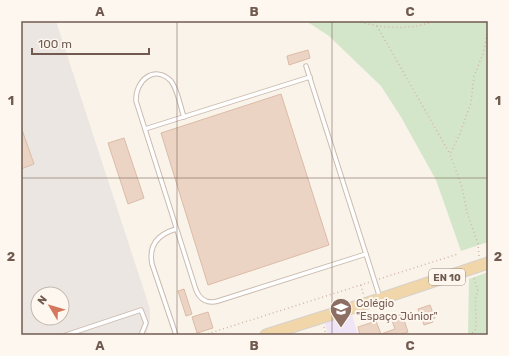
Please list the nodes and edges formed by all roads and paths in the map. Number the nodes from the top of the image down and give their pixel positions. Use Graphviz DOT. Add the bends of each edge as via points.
graph roads {
  1 [pos="357,21"];
  2 [pos="433,21"];
  3 [pos="377,26"];
  4 [pos="488,30"];
  5 [pos="306,66"];
  6 [pos="310,77"];
  7 [pos="184,117"];
  8 [pos="145,129"];
  9 [pos="450,154"];
  10 [pos="176,229"];
  11 [pos="366,254"];
  12 [pos="458,254"];
  13 [pos="484,264"];
  14 [pos="474,276"];
  15 [pos="375,281"];
  16 [pos="380,299"];
  17 [pos="66,335"];
  18 [pos="141,335"];
  19 [pos="176,335"];
  20 [pos="204,335"];
  21 [pos="266,335"];
  22 [pos="469,335"];
  1 -- 3 [label="path"];
  2 -- 3 [label="path" via="399,27"];
  3 -- 9 [label="path"];
  4 -- 9 [label="path" via="483,54 474,76 471,103"];
  5 -- 6 [label="lane"];
  6 -- 7 [label="lane"];
  6 -- 11 [label="lane"];
  7 -- 8 [label="lane"];
  7 -- 8 [label="lane" via="171,82 156,74 140,83 136,95"];
  8 -- 10 [label="lane"];
  9 -- 13 [label="path"];
  10 -- 11 [label="lane" via="197,293 201,299 211,302"];
  10 -- 19 [label="lane" via="163,234 157,240 151,256"];
  11 -- 15 [label="lane"];
  12 -- 15 [label="path"];
  13 -- 16 [label="main road, EN 10"];
  14 -- 22 [label="path" via="478,291 477,324 475,331"];
  15 -- 16 [label="lane"];
  15 -- 20 [label="path"];
  16 -- 21 [label="main road, EN 10"];
  17 -- 18 [label="lane" via="141,310 146,323"];
}
